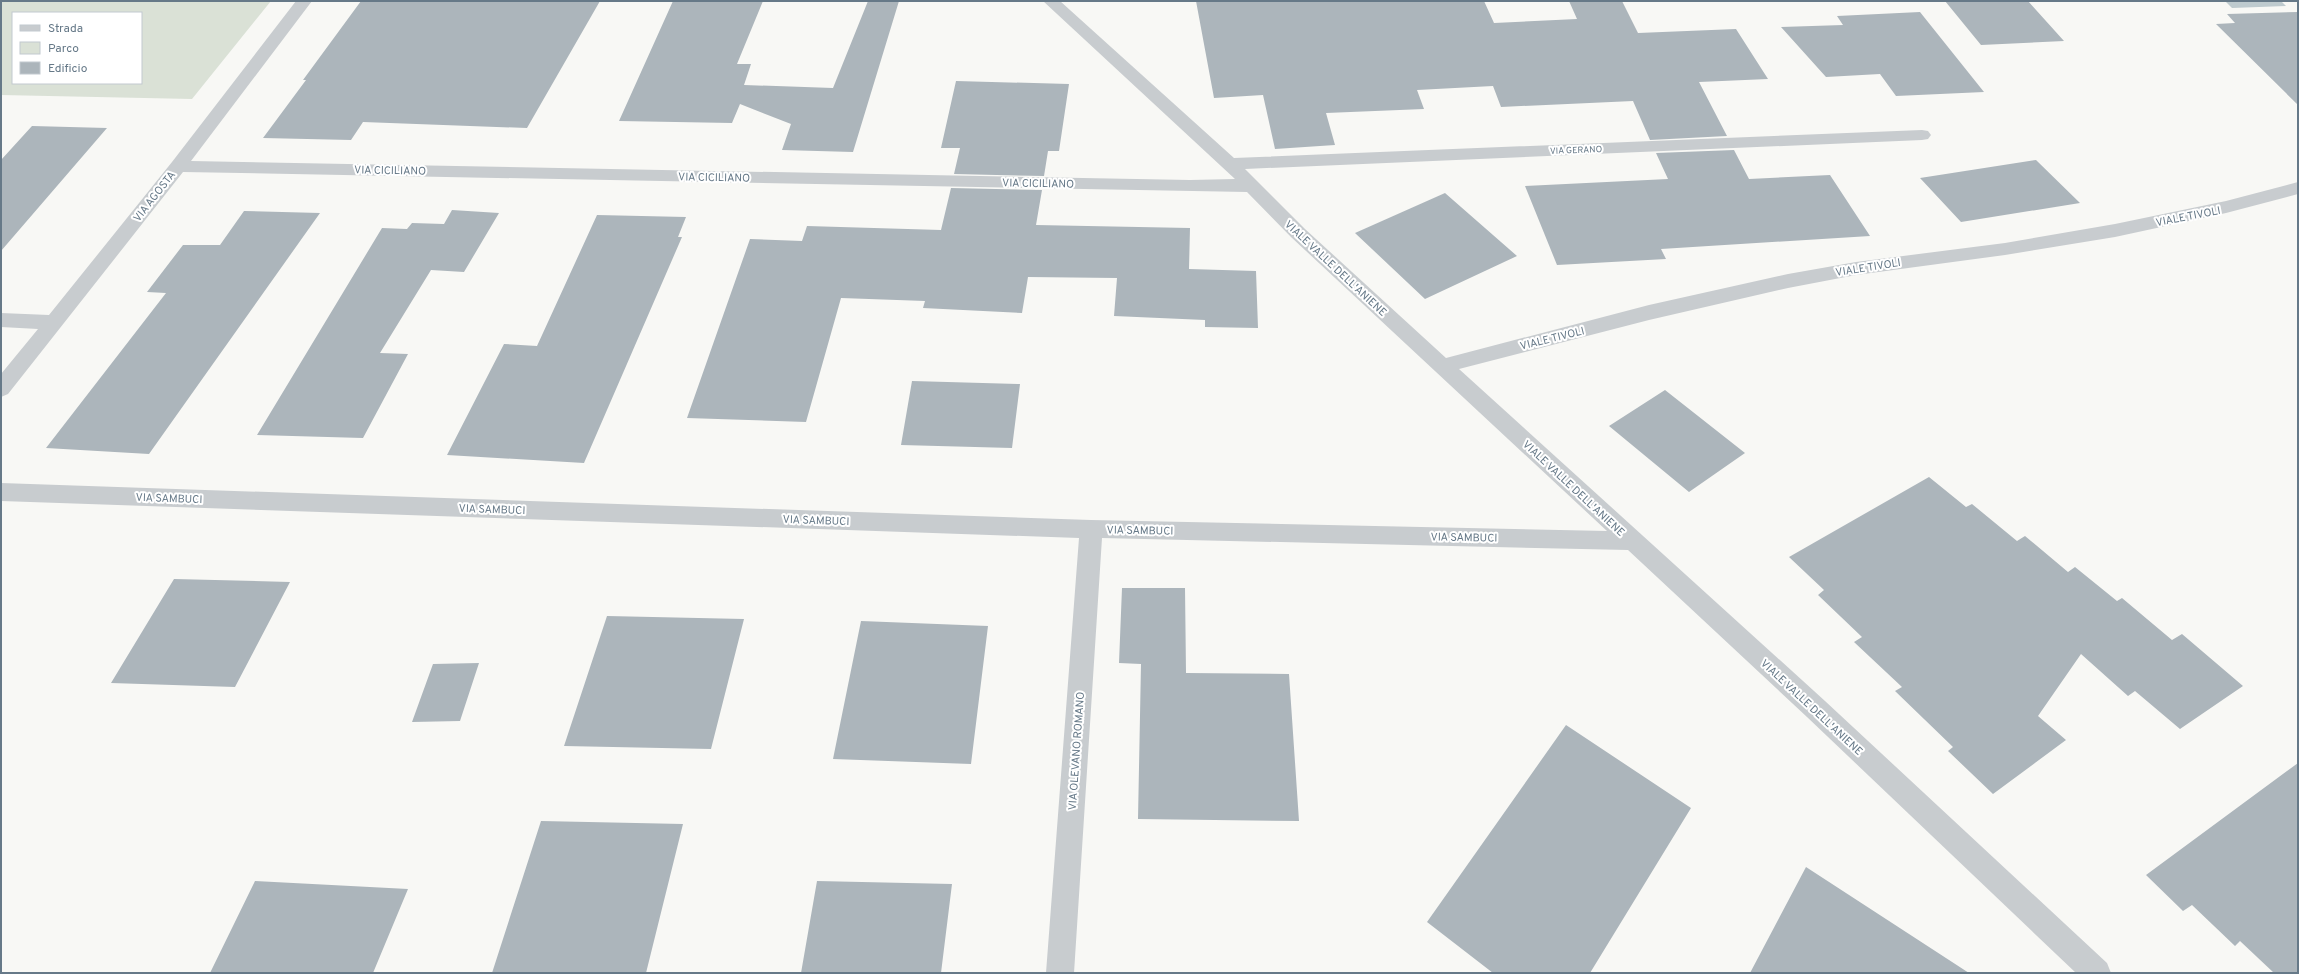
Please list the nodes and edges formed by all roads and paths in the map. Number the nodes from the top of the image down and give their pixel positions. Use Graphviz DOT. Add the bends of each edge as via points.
graph roads {
  1 [pos="304,1"];
  2 [pos="1052,1"];
  3 [pos="1922,135"];
  4 [pos="1230,164"];
  5 [pos="178,166"];
  6 [pos="1251,186"];
  7 [pos="2298,188"];
  8 [pos="1,320"];
  9 [pos="54,322"];
  10 [pos="1442,367"];
  11 [pos="1,389"];
  12 [pos="1,492"];
  13 [pos="1091,529"];
  14 [pos="1632,541"];
  15 [pos="1060,973"];
  16 [pos="2097,973"];
  1 -- 5 [label="street, VIA AGOSTA"];
  2 -- 4 [label="street, VIALE VALLE DELL'ANIENE"];
  3 -- 4 [label="street, VIA GERANO"];
  4 -- 6 [label="street, VIALE VALLE DELL'ANIENE"];
  5 -- 6 [label="street, VIA CICILIANO"];
  5 -- 9 [label="street, VIA AGOSTA"];
  6 -- 10 [label="street, VIALE VALLE DELL'ANIENE"];
  7 -- 10 [label="street, VIALE TIVOLI" via="2234,207 2084,236 1983,252 1887,263 1788,280 1464,359"];
  8 -- 9 [label="street"];
  9 -- 11 [label="street, VIA AGOSTA"];
  10 -- 14 [label="street, VIALE VALLE DELL'ANIENE"];
  12 -- 13 [label="street, VIA SAMBUCI"];
  13 -- 14 [label="street, VIA SAMBUCI"];
  13 -- 15 [label="street, VIA OLEVANO ROMANO"];
  14 -- 16 [label="street, VIALE VALLE DELL'ANIENE" via="1816,709"];
}
